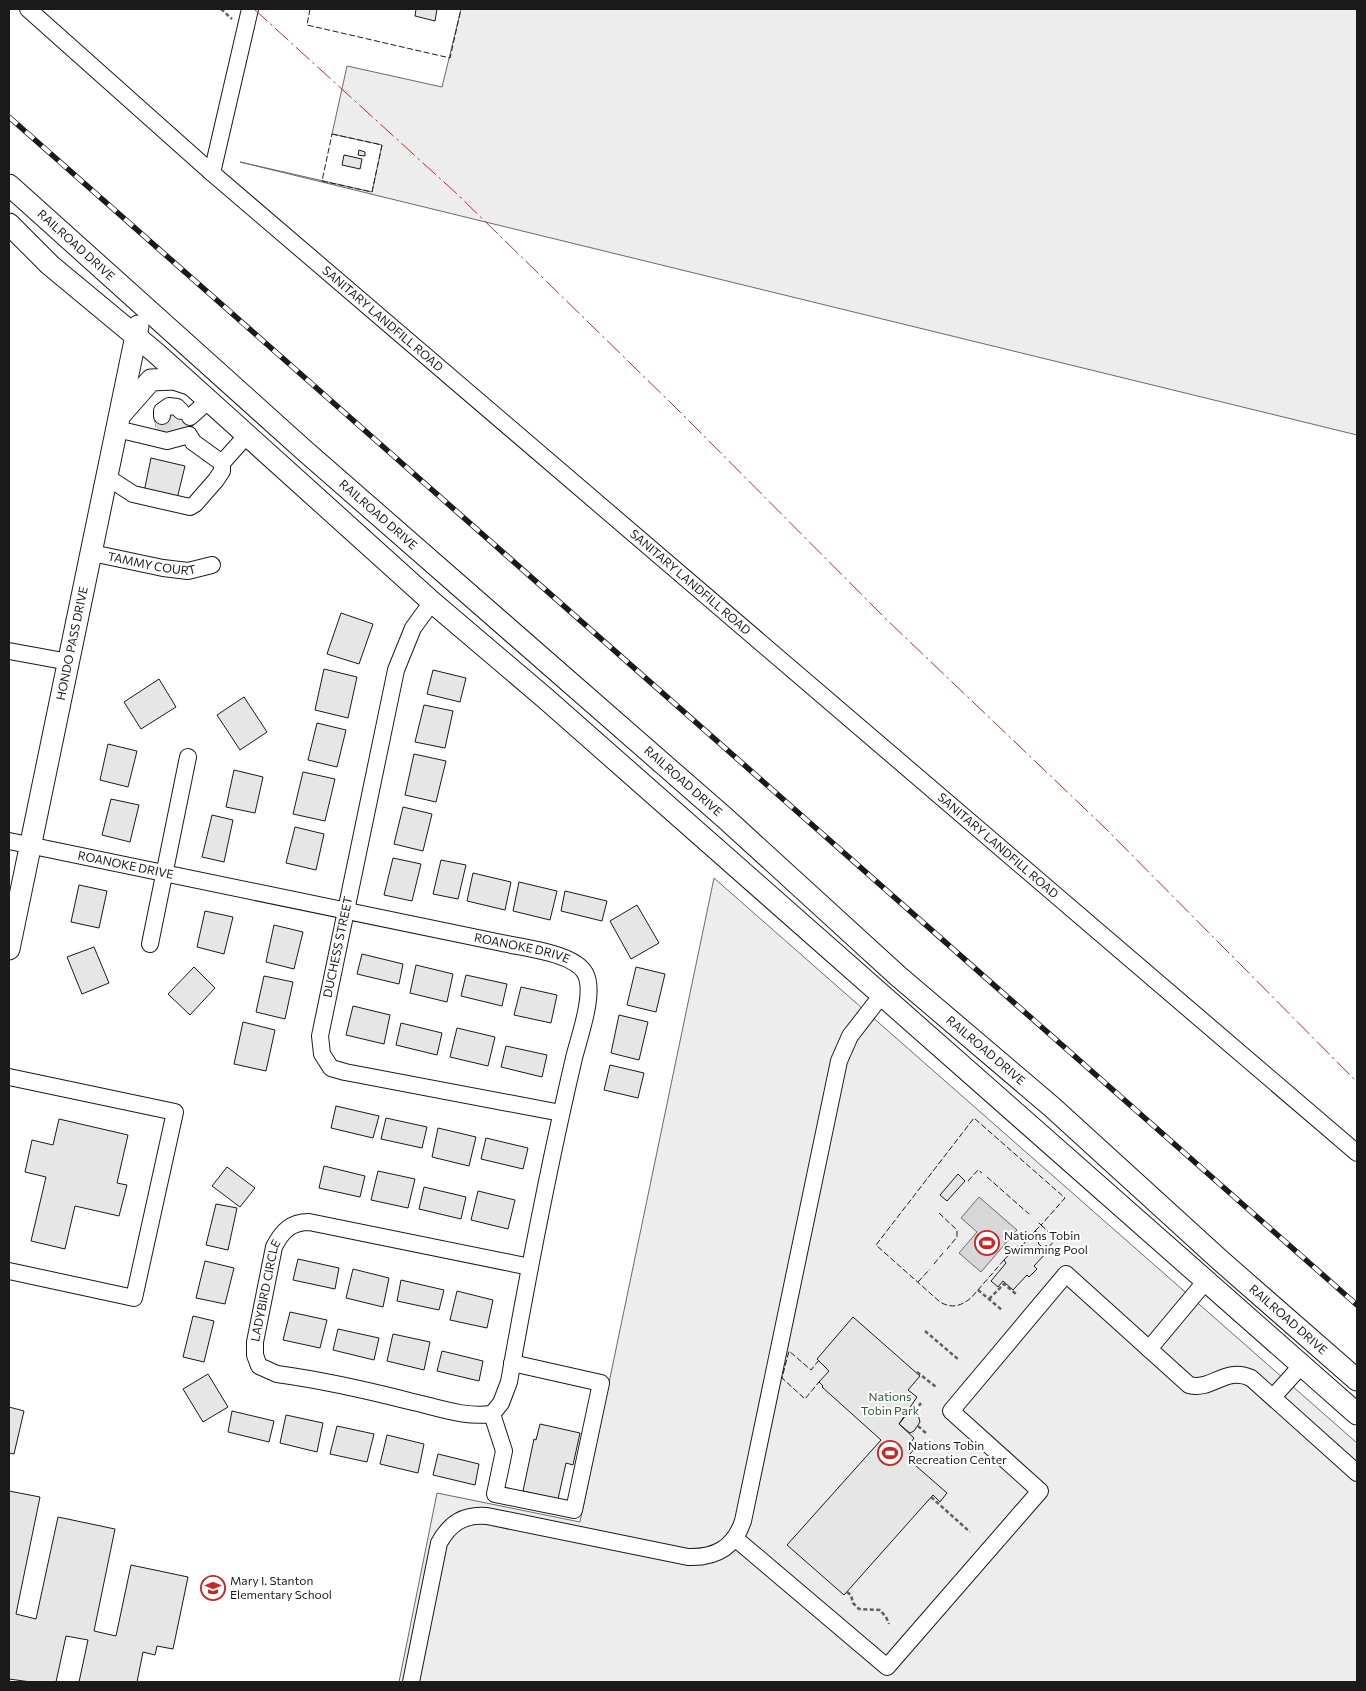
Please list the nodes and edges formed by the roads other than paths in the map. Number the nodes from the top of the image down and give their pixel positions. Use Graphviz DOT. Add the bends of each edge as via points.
graph roads {
  1 [pos="28,9"];
  2 [pos="250,9"];
  3 [pos="212,173"];
  4 [pos="9,184"];
  5 [pos="12,233"];
  6 [pos="143,306"];
  7 [pos="136,336"];
  8 [pos="189,384"];
  9 [pos="208,401"];
  10 [pos="118,423"];
  11 [pos="176,424"];
  12 [pos="246,436"];
  13 [pos="222,463"];
  14 [pos="108,477"];
  15 [pos="92,552"];
  16 [pos="212,565"];
  17 [pos="432,602"];
  18 [pos="9,651"];
  19 [pos="69,662"];
  20 [pos="188,757"];
  21 [pos="9,841"];
  22 [pos="31,845"];
  23 [pos="164,873"];
  24 [pos="346,912"];
  25 [pos="150,944"];
  26 [pos="9,949"];
  27 [pos="898,976"];
  28 [pos="881,996"];
  29 [pos="9,1077"];
  30 [pos="561,1114"];
  31 [pos="1357,1153"];
  32 [pos="1221,1261"];
  33 [pos="530,1268"];
  34 [pos="9,1271"];
  35 [pos="1205,1282"];
  36 [pos="1149,1349"];
  37 [pos="512,1364"];
  38 [pos="1301,1366"];
  39 [pos="1357,1380"];
  40 [pos="1273,1397"];
  41 [pos="492,1414"];
  42 [pos="1357,1414"];
  43 [pos="1357,1473"];
  44 [pos="736,1538"];
  45 [pos="411,1682"];
  1 -- 3 [label="street, SANITARY LANDFILL ROAD"];
  2 -- 3 [label="street"];
  3 -- 31 [label="street, SANITARY LANDFILL ROAD"];
  4 -- 6 [label="main road, RAILROAD DRIVE"];
  5 -- 7 [label="main road"];
  6 -- 7 [label="main road, HONDO PASS DRIVE"];
  6 -- 27 [label="main road, RAILROAD DRIVE" via="725,818"];
  7 -- 8 [label="main road"];
  7 -- 10 [label="main road, HONDO PASS DRIVE"];
  8 -- 9 [label="main road"];
  8 -- 10 [label="main road" via="174,378 152,380"];
  9 -- 11 [label="street"];
  9 -- 12 [label="main road"];
  10 -- 11 [label="street"];
  10 -- 14 [label="main road, HONDO PASS DRIVE"];
  11 -- 13 [label="street" via="193,442"];
  12 -- 13 [label="street"];
  12 -- 17 [label="main road"];
  13 -- 14 [label="street" via="222,471 216,480 190,507 132,494"];
  14 -- 15 [label="main road, HONDO PASS DRIVE"];
  15 -- 16 [label="street, TAMMY COURT" via="188,571"];
  15 -- 19 [label="main road, HONDO PASS DRIVE"];
  17 -- 24 [label="street, DUCHESS STREET" via="413,628 396,670"];
  17 -- 28 [label="main road"];
  18 -- 19 [label="street"];
  19 -- 22 [label="main road, HONDO PASS DRIVE"];
  20 -- 23 [label="street"];
  21 -- 22 [label="street, ROANOKE DRIVE"];
  22 -- 23 [label="street, ROANOKE DRIVE"];
  22 -- 26 [label="main road, HONDO PASS DRIVE"];
  23 -- 24 [label="street, ROANOKE DRIVE"];
  23 -- 25 [label="street"];
  24 -- 30 [label="street, ROANOKE DRIVE" via="563,958 581,966 587,976 588,997"];
  24 -- 30 [label="street, DUCHESS STREET" via="320,1036 322,1054 331,1068"];
  27 -- 28 [label="main road"];
  27 -- 32 [label="main road, RAILROAD DRIVE" via="1052,1107"];
  28 -- 35 [label="main road"];
  28 -- 44 [label="street" via="850,1036 839,1061 745,1512"];
  29 -- 34 [label="street" via="175,1112 134,1298"];
  30 -- 33 [label="street, ROANOKE DRIVE"];
  32 -- 35 [label="main road"];
  32 -- 39 [label="main road, RAILROAD DRIVE"];
  33 -- 37 [label="street, ROANOKE DRIVE"];
  33 -- 41 [label="street, LADYBIRD CIRCLE" via="310,1222 290,1226 274,1247 255,1342 259,1366 277,1374 453,1412 479,1416"];
  35 -- 36 [label="street"];
  35 -- 38 [label="main road"];
  36 -- 40 [label="street" via="1189,1385 1201,1386 1226,1375 1241,1374 1256,1381"];
  36 -- 44 [label="street" via="1066,1274 951,1411 1040,1491 887,1667"];
  37 -- 41 [label="street, ROANOKE DRIVE" via="501,1403"];
  37 -- 41 [label="street" via="601,1382 574,1510 495,1494 504,1451"];
  38 -- 40 [label="street"];
  38 -- 42 [label="main road"];
  40 -- 43 [label="street"];
  44 -- 45 [label="street" via="718,1553 688,1558 487,1516 460,1519 439,1543"];
}
